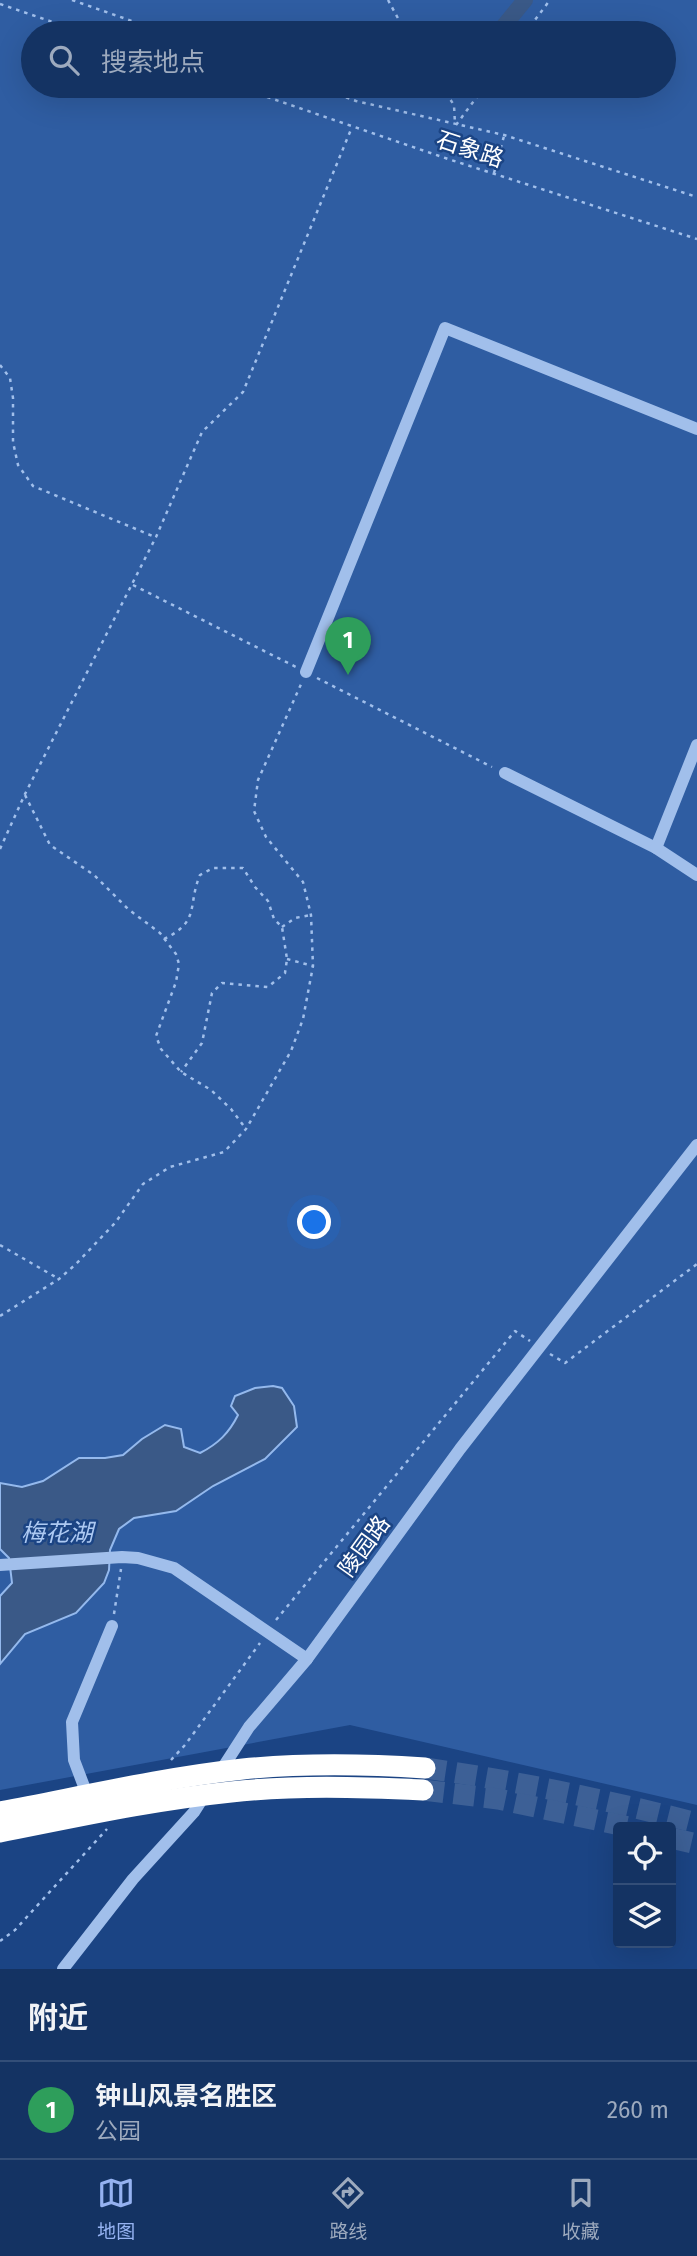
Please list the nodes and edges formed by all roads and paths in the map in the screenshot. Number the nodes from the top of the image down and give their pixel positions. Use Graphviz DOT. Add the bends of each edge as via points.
graph roads {
  1 [pos="72,0"];
  2 [pos="388,0"];
  3 [pos="550,0"];
  4 [pos="0,4"];
  5 [pos="50,21"];
  6 [pos="132,21"];
  7 [pos="399,21"];
  8 [pos="534,21"];
  9 [pos="269,98"];
  10 [pos="348,98"];
  11 [pos="449,98"];
  12 [pos="476,98"];
  13 [pos="456,125"];
  14 [pos="352,127"];
  15 [pos="504,135"];
  16 [pos="494,173"];
  17 [pos="697,197"];
  18 [pos="697,239"];
  19 [pos="0,365"];
  20 [pos="697,429"];
  21 [pos="156,537"];
  22 [pos="306,672"];
  23 [pos="697,744"];
  24 [pos="505,773"];
  25 [pos="24,794"];
  26 [pos="656,848"];
  27 [pos="0,849"];
  28 [pos="697,875"];
  29 [pos="311,915"];
  30 [pos="282,927"];
  31 [pos="164,939"];
  32 [pos="287,958"];
  33 [pos="313,966"];
  34 [pos="181,1072"];
  35 [pos="246,1129"];
  36 [pos="697,1145"];
  37 [pos="0,1245"];
  38 [pos="697,1264"];
  39 [pos="59,1279"];
  40 [pos="0,1316"];
  41 [pos="539,1347"];
  42 [pos="122,1561"];
  43 [pos="0,1565"];
  44 [pos="112,1626"];
  45 [pos="268,1633"];
  46 [pos="307,1659"];
  47 [pos="170,1761"];
  48 [pos="425,1769"];
  49 [pos="423,1790"];
  50 [pos="88,1797"];
  51 [pos="0,1804"];
  52 [pos="0,1812"];
  53 [pos="194,1812"];
  54 [pos="115,1821"];
  55 [pos="0,1832"];
  56 [pos="0,1941"];
  57 [pos="63,1969"];
  1 -- 6 [label="path"];
  2 -- 7 [label="path"];
  3 -- 8 [label="path"];
  4 -- 5 [label="path"];
  9 -- 14 [label="path, 石象路"];
  10 -- 13 [label="path, 石象路"];
  11 -- 13 [label="path"];
  12 -- 13 [label="path"];
  13 -- 15 [label="path, 石象路"];
  14 -- 16 [label="path, 石象路"];
  14 -- 21 [label="path" via="243,392 202,432"];
  15 -- 16 [label="path"];
  15 -- 17 [label="path, 石象路"];
  16 -- 18 [label="path, 石象路"];
  19 -- 21 [label="path" via="10,378 13,442 19,465 33,486"];
  20 -- 22 [label="street" via="445,328"];
  21 -- 25 [label="path"];
  22 -- 29 [label="path" via="258,780 254,811 266,837 303,882"];
  23 -- 26 [label="street"];
  24 -- 26 [label="street"];
  25 -- 27 [label="path"];
  25 -- 31 [label="path" via="50,845 94,875"];
  26 -- 28 [label="street"];
  29 -- 30 [label="path"];
  29 -- 33 [label="path"];
  30 -- 31 [label="path" via="243,867 213,868 200,875 194,904 181,930"];
  30 -- 32 [label="path"];
  31 -- 34 [label="path" via="179,964 156,1036"];
  32 -- 33 [label="path"];
  32 -- 34 [label="path" via="285,973 268,987 222,983 216,988 202,1043"];
  33 -- 35 [label="path" via="303,1019 291,1051"];
  34 -- 35 [label="path" via="211,1090"];
  35 -- 39 [label="path" via="224,1152 170,1167 143,1184 115,1223"];
  36 -- 41 [label="street, 陵园路"];
  37 -- 39 [label="path"];
  38 -- 41 [label="path" via="565,1363"];
  39 -- 40 [label="path"];
  41 -- 45 [label="path" via="515,1332"];
  41 -- 46 [label="street, 陵园路"];
  42 -- 43 [label="street"];
  42 -- 44 [label="path"];
  42 -- 45 [label="street" via="138,1558 174,1568"];
  44 -- 50 [label="street" via="72,1722 74,1760"];
  45 -- 46 [label="street"];
  45 -- 47 [label="path"];
  46 -- 53 [label="street, 陵园路" via="249,1727"];
  48 -- 52 [label="highway" via="350,1764 195,1775"];
  49 -- 55 [label="highway" via="287,1788 197,1796"];
  50 -- 51 [label="street" via="14,1809"];
  50 -- 53 [label="street" via="147,1786"];
  53 -- 57 [label="street, 陵园路" via="133,1879"];
  54 -- 56 [label="path"];
}
